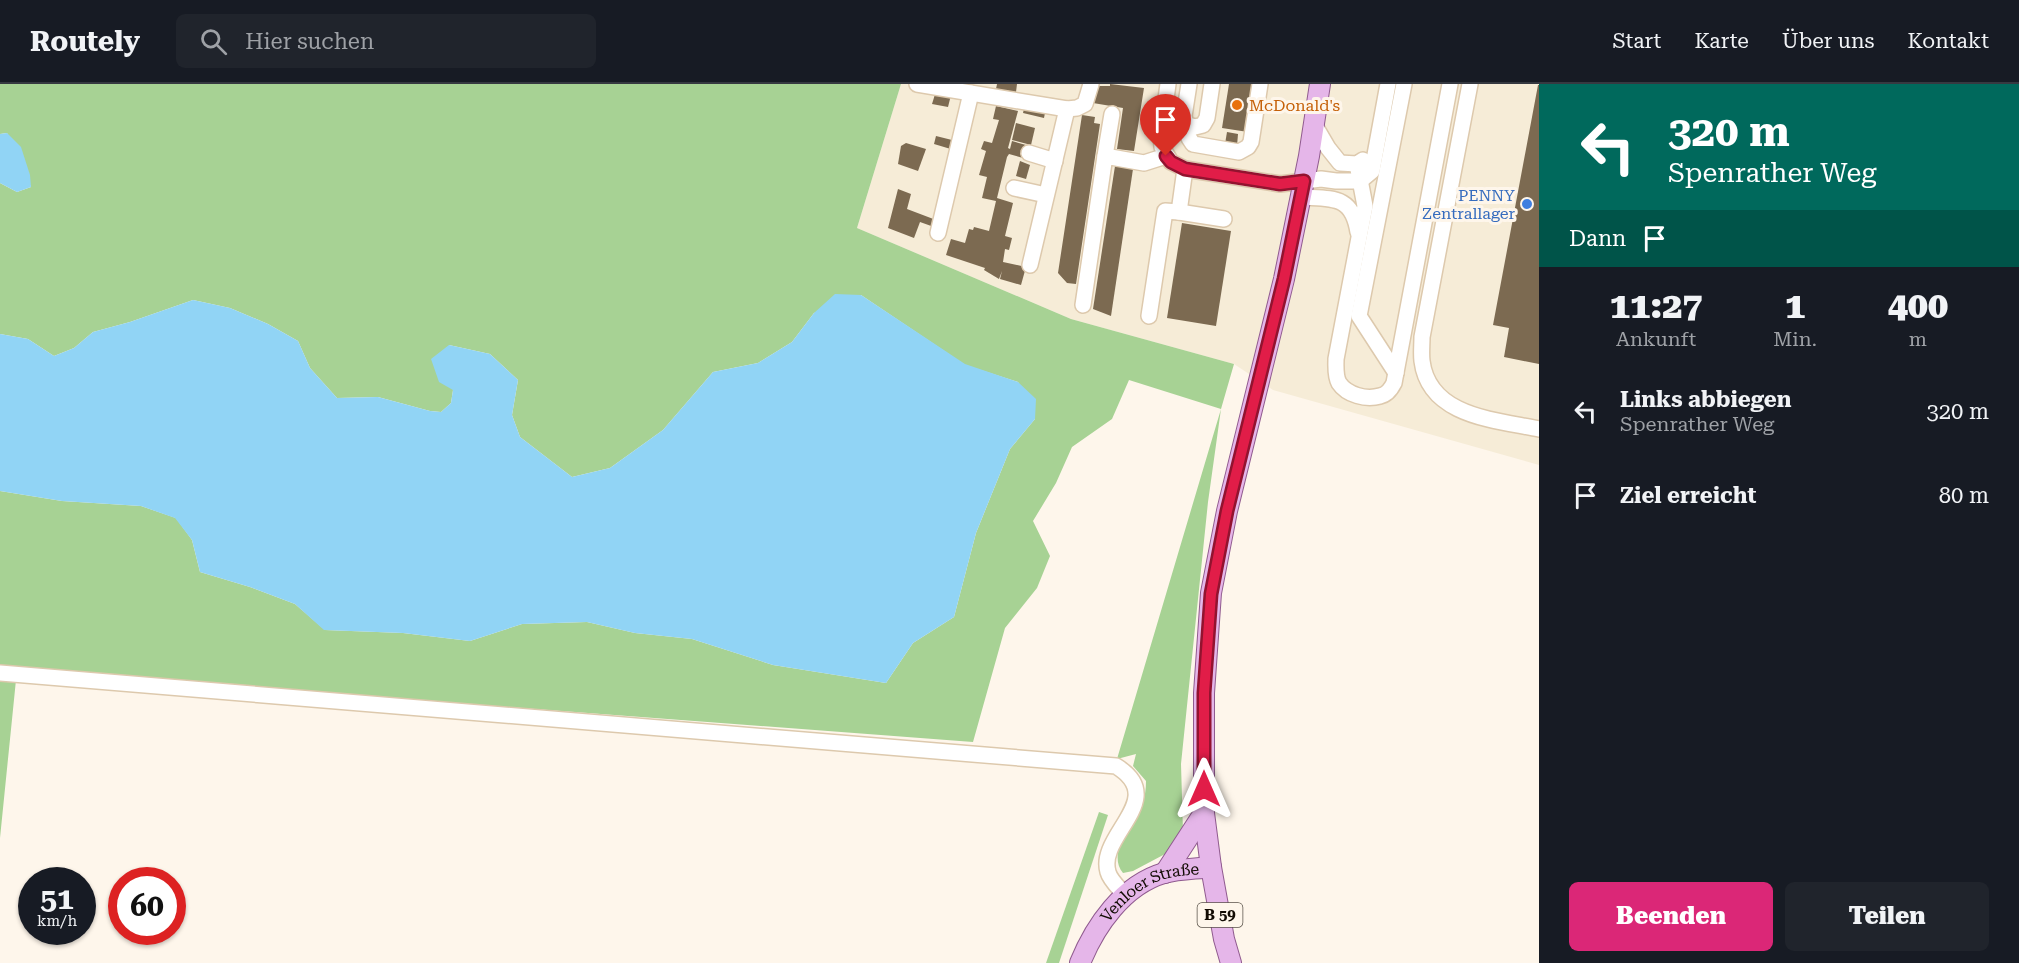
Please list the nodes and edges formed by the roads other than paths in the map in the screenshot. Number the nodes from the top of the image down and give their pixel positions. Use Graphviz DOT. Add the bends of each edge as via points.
graph roads {
  1 [pos="917,84"];
  2 [pos="1091,84"];
  3 [pos="1168,84"];
  4 [pos="1188,84"];
  5 [pos="1212,84"];
  6 [pos="1260,84"];
  7 [pos="1320,84"];
  8 [pos="1388,84"];
  9 [pos="1404,84"];
  10 [pos="1450,84"];
  11 [pos="1470,84"];
  12 [pos="971,93"];
  13 [pos="1067,109"];
  14 [pos="1164,113"];
  15 [pos="1112,114"];
  16 [pos="1185,120"];
  17 [pos="1314,124"];
  18 [pos="1376,151"];
  19 [pos="1029,153"];
  20 [pos="1105,156"];
  21 [pos="1166,156"];
  22 [pos="1055,160"];
  23 [pos="1357,164"];
  24 [pos="1185,169"];
  25 [pos="1361,186"];
  26 [pos="1014,188"];
  27 [pos="1302,189"];
  28 [pos="1046,195"];
  29 [pos="1347,204"];
  30 [pos="1179,212"];
  31 [pos="1224,219"];
  32 [pos="938,233"];
  33 [pos="1359,235"];
  34 [pos="1030,265"];
  35 [pos="1083,305"];
  36 [pos="1149,316"];
  37 [pos="1396,374"];
  38 [pos="1539,429"];
  39 [pos="0,673"];
  40 [pos="1204,813"];
  41 [pos="1210,867"];
  42 [pos="1165,873"];
  43 [pos="1125,895"];
  44 [pos="1080,963"];
  45 [pos="1231,963"];
  1 -- 12 [label="street"];
  2 -- 13 [label="street" via="1085,104"];
  3 -- 14 [label="street"];
  4 -- 16 [label="street"];
  5 -- 16 [label="street" via="1203,125 1195,127"];
  6 -- 16 [label="street" via="1251,142 1244,151 1193,144"];
  7 -- 17 [label="main road, Venloer Straße / B 59"];
  8 -- 18 [label="street"];
  9 -- 37 [label="street" via="1359,316"];
  10 -- 37 [label="street"];
  11 -- 38 [label="street" via="1422,337 1422,362 1428,380 1451,406 1481,417"];
  12 -- 13 [label="street"];
  12 -- 32 [label="street"];
  13 -- 22 [label="street"];
  14 -- 16 [label="street"];
  14 -- 21 [label="street" via="1161,136"];
  15 -- 20 [label="street"];
  17 -- 23 [label="street" via="1340,163"];
  17 -- 27 [label="main road, Venloer Straße / B 59"];
  18 -- 23 [label="street"];
  18 -- 25 [label="street" via="1372,171"];
  19 -- 22 [label="street"];
  20 -- 21 [label="street" via="1144,164"];
  20 -- 35 [label="street"];
  21 -- 24 [label="street"];
  22 -- 28 [label="street"];
  23 -- 25 [label="street"];
  24 -- 27 [label="street"];
  24 -- 30 [label="street"];
  25 -- 27 [label="street" via="1321,179"];
  25 -- 29 [label="street"];
  25 -- 33 [label="street" via="1365,206"];
  26 -- 28 [label="street"];
  27 -- 29 [label="street"];
  27 -- 40 [label="main road, Venloer Straße / B 59" via="1211,594 1204,693"];
  28 -- 34 [label="street"];
  29 -- 33 [label="street" via="1356,216"];
  30 -- 31 [label="street"];
  30 -- 36 [label="street" via="1165,211"];
  33 -- 37 [label="street" via="1336,371 1339,382 1350,393 1363,396 1380,396 1389,391"];
  39 -- 43 [label="street" via="1116,766 1135,783 1136,798 1107,858 1108,874"];
  40 -- 41 [label="main road, Venloer Straße / B 59"];
  40 -- 42 [label="main road"];
  41 -- 42 [label="main road, Venloer Straße"];
  41 -- 45 [label="main road, B 59"];
  42 -- 43 [label="main road, Venloer Straße"];
  43 -- 44 [label="main road, Venloer Straße" via="1094,933"];
}
